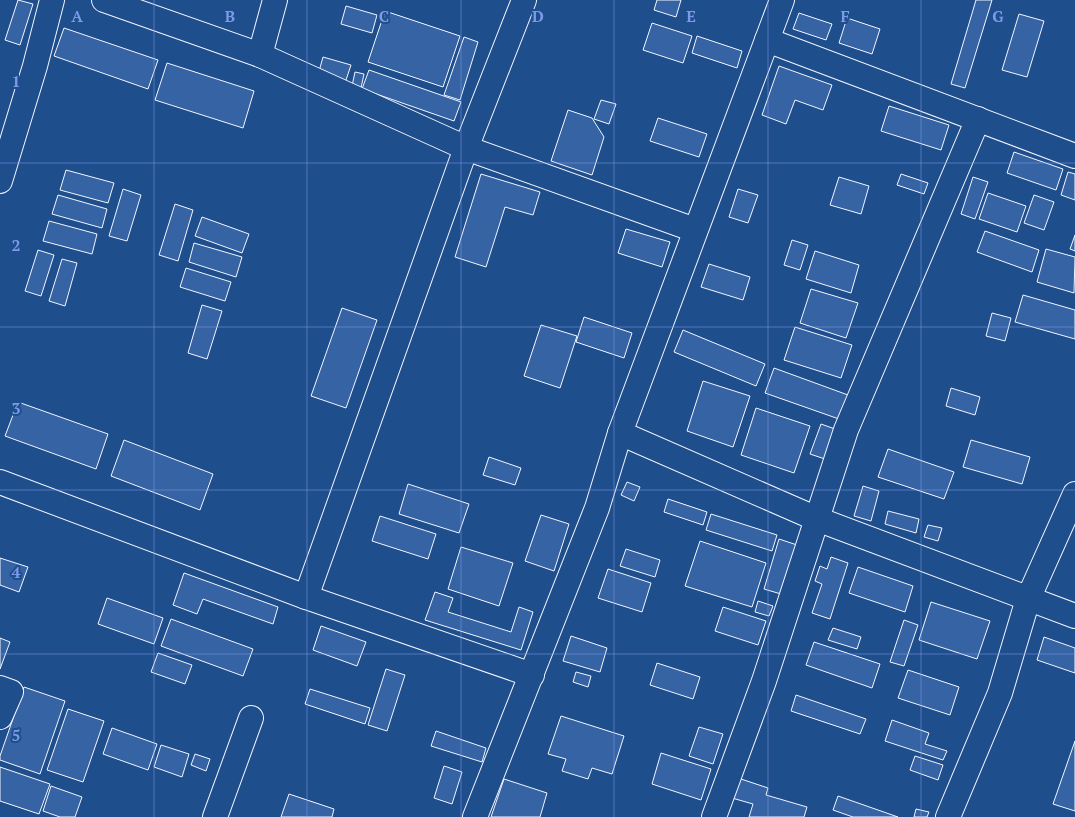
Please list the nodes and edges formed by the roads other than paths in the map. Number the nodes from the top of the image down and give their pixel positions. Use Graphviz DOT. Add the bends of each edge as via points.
graph roads {
  1 [pos="52,0"];
  2 [pos="104,0"];
  3 [pos="275,0"];
  4 [pos="524,0"];
  5 [pos="782,0"];
  6 [pos="767,40"];
  7 [pos="260,55"];
  8 [pos="978,119"];
  9 [pos="466,148"];
  10 [pos="1075,156"];
  11 [pos="0,181"];
  12 [pos="695,230"];
  13 [pos="620,433"];
  14 [pos="0,482"];
  15 [pos="1075,494"];
  16 [pos="817,519"];
  17 [pos="306,597"];
  18 [pos="1028,599"];
  19 [pos="1075,616"];
  20 [pos="532,675"];
  21 [pos="0,688"];
  22 [pos="0,717"];
  23 [pos="251,718"];
  24 [pos="214,817"];
  25 [pos="475,817"];
  26 [pos="714,817"];
  27 [pos="948,817"];
  1 -- 11 [label="street"];
  2 -- 7 [label="street"];
  3 -- 7 [label="street"];
  4 -- 9 [label="street"];
  5 -- 6 [label="street"];
  6 -- 8 [label="street"];
  6 -- 12 [label="street"];
  7 -- 9 [label="street"];
  8 -- 10 [label="street"];
  8 -- 16 [label="street" via="846,430"];
  9 -- 12 [label="street"];
  9 -- 17 [label="street"];
  12 -- 13 [label="street"];
  13 -- 16 [label="street"];
  13 -- 20 [label="street" via="597,508"];
  14 -- 17 [label="street"];
  15 -- 18 [label="street"];
  16 -- 18 [label="street"];
  16 -- 26 [label="street" via="764,681"];
  17 -- 20 [label="street"];
  18 -- 19 [label="street"];
  18 -- 27 [label="street" via="1000,693"];
  20 -- 25 [label="street"];
  21 -- 22 [label="street" via="11,692"];
  23 -- 24 [label="street"];
}
